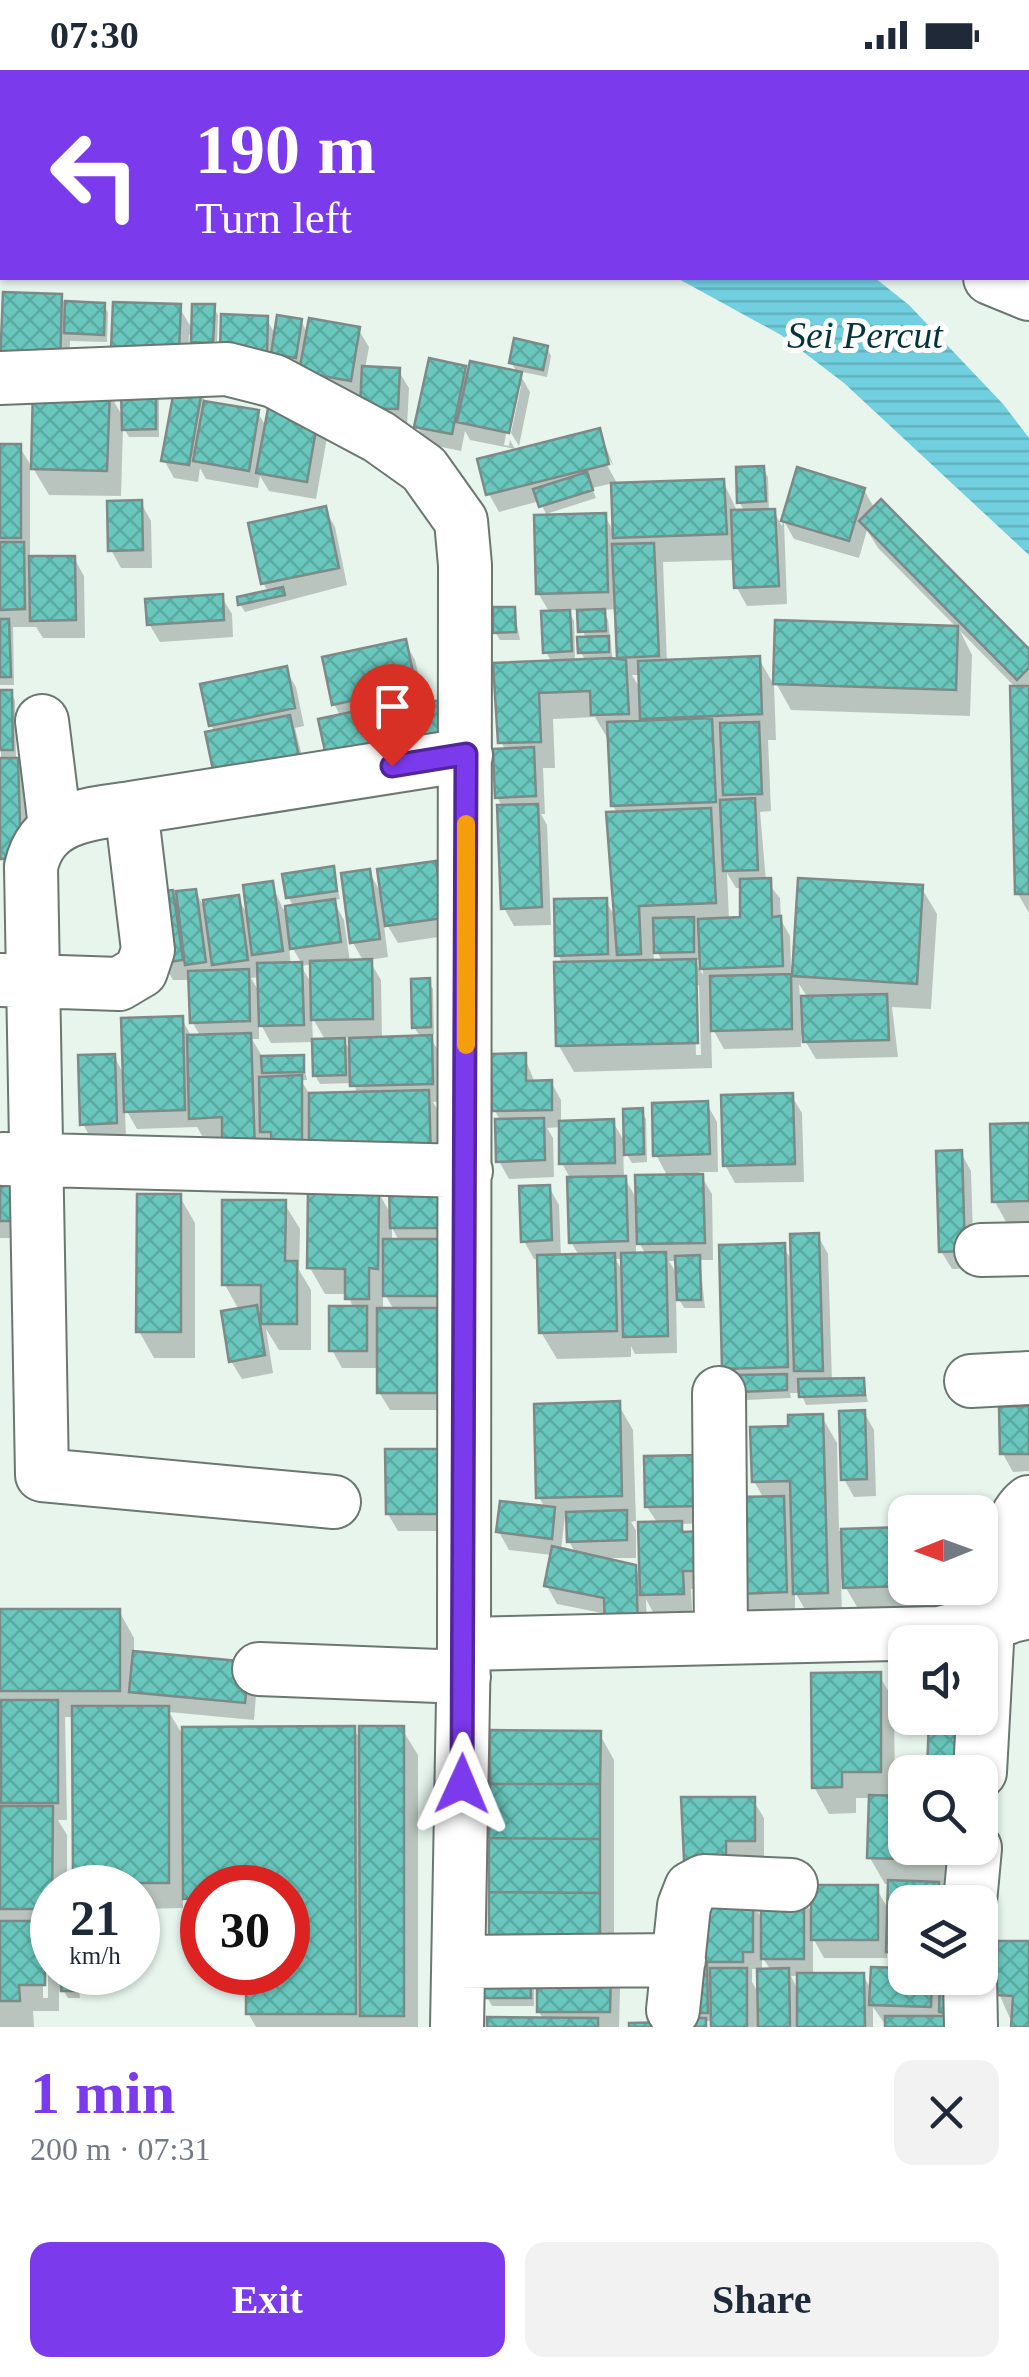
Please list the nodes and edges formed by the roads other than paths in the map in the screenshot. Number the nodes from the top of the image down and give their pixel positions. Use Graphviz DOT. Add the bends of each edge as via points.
graph roads {
  1 [pos="995,280"];
  2 [pos="1029,294"];
  3 [pos="0,378"];
  4 [pos="42,721"];
  5 [pos="466,754"];
  6 [pos="131,808"];
  7 [pos="55,826"];
  8 [pos="17,981"];
  9 [pos="18,1159"];
  10 [pos="466,1170"];
  11 [pos="1029,1378"];
  12 [pos="971,1380"];
  13 [pos="719,1393"];
  14 [pos="334,1502"];
  15 [pos="1029,1502"];
  16 [pos="1008,1618"];
  17 [pos="720,1636"];
  18 [pos="464,1660"];
  19 [pos="259,1669"];
  20 [pos="983,1755"];
  21 [pos="791,1885"];
  22 [pos="460,1962"];
  23 [pos="971,1995"];
  24 [pos="457,2027"];
  25 [pos="972,2027"];
  1 -- 2 [label="street"];
  3 -- 5 [label="street" via="248,373 274,380 380,437 424,469 454,505 464,536"];
  4 -- 7 [label="street"];
  5 -- 6 [label="street"];
  5 -- 10 [label="street"];
  6 -- 7 [label="street"];
  6 -- 8 [label="street" via="146,963 119,984"];
  7 -- 8 [label="street" via="31,867"];
  8 -- 9 [label="street"];
  9 -- 10 [label="street"];
  9 -- 14 [label="street" via="42,1475"];
  10 -- 18 [label="street"];
  11 -- 12 [label="street"];
  13 -- 17 [label="street"];
  15 -- 16 [label="street" via="1011,1528"];
  16 -- 17 [label="street" via="940,1633"];
  16 -- 20 [label="street"];
  17 -- 18 [label="street"];
  18 -- 19 [label="street"];
  18 -- 22 [label="street"];
  21 -- 22 [label="street" via="695,1884 686,1894 676,1985"];
  22 -- 24 [label="street"];
  23 -- 25 [label="street"];
}
